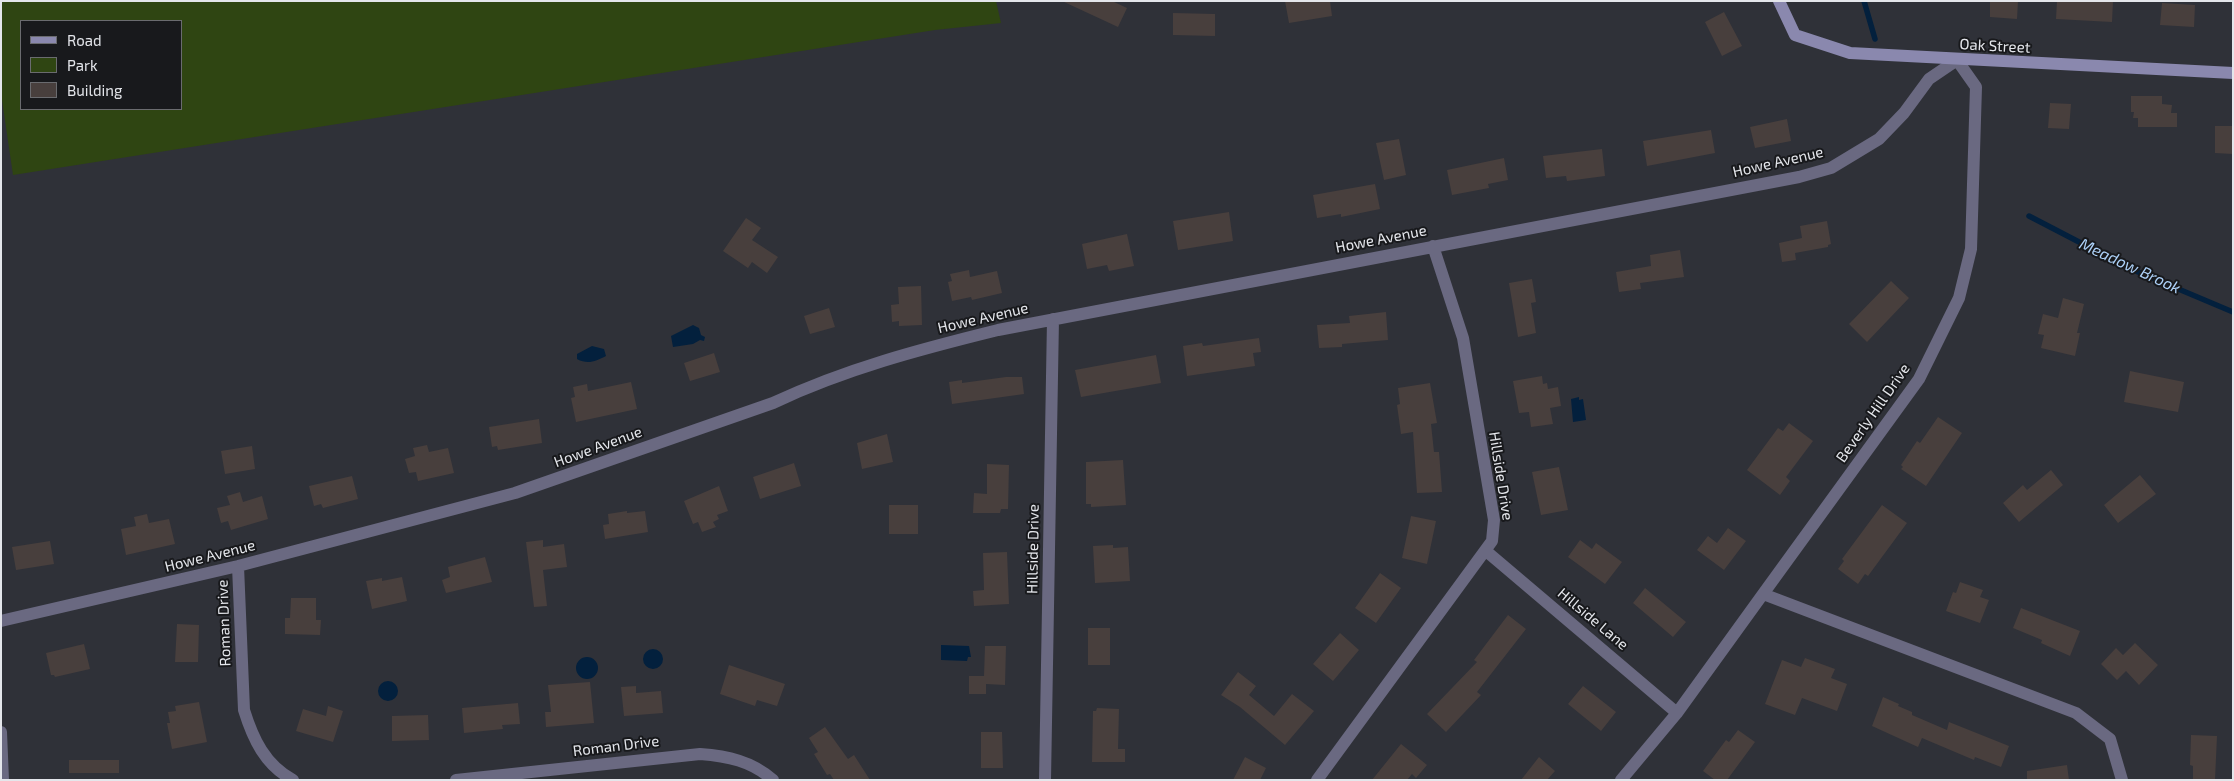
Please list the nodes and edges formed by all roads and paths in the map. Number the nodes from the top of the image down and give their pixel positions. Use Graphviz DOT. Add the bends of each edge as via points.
graph roads {
  1 [pos="1779,1"];
  2 [pos="1957,60"];
  3 [pos="2233,73"];
  4 [pos="1433,246"];
  5 [pos="1053,319"];
  6 [pos="1486,551"];
  7 [pos="238,566"];
  8 [pos="1763,594"];
  9 [pos="1,621"];
  10 [pos="1677,712"];
  11 [pos="1,732"];
  12 [pos="3,780"];
  13 [pos="293,780"];
  14 [pos="456,780"];
  15 [pos="773,780"];
  16 [pos="1045,780"];
  17 [pos="1317,780"];
  18 [pos="1622,780"];
  19 [pos="2122,780"];
  1 -- 2 [label="street, Oak Street" via="1795,35 1850,53"];
  2 -- 3 [label="street, Oak Street"];
  2 -- 4 [label="street, Howe Avenue" via="1929,79 1904,113 1879,139 1830,168 1790,179"];
  2 -- 8 [label="street, Beverly Hill Drive" via="1976,87 1971,249 1959,298 1919,379"];
  4 -- 5 [label="street, Howe Avenue"];
  4 -- 6 [label="street, Hillside Drive" via="1463,338 1494,520 1492,541"];
  5 -- 7 [label="street, Howe Avenue" via="900,355 514,493"];
  5 -- 16 [label="street, Hillside Drive"];
  6 -- 10 [label="street, Hillside Lane"];
  6 -- 17 [label="street, Hillside Drive"];
  7 -- 9 [label="street, Howe Avenue"];
  7 -- 13 [label="street, Roman Drive" via="244,710 250,731 263,754"];
  8 -- 10 [label="street, Beverly Hill Drive"];
  8 -- 19 [label="street" via="2076,713 2110,739"];
  10 -- 18 [label="street, Beverly Hill Drive"];
  11 -- 12 [label="street"];
  14 -- 15 [label="street, Roman Drive" via="700,754 737,760 759,769"];
}
